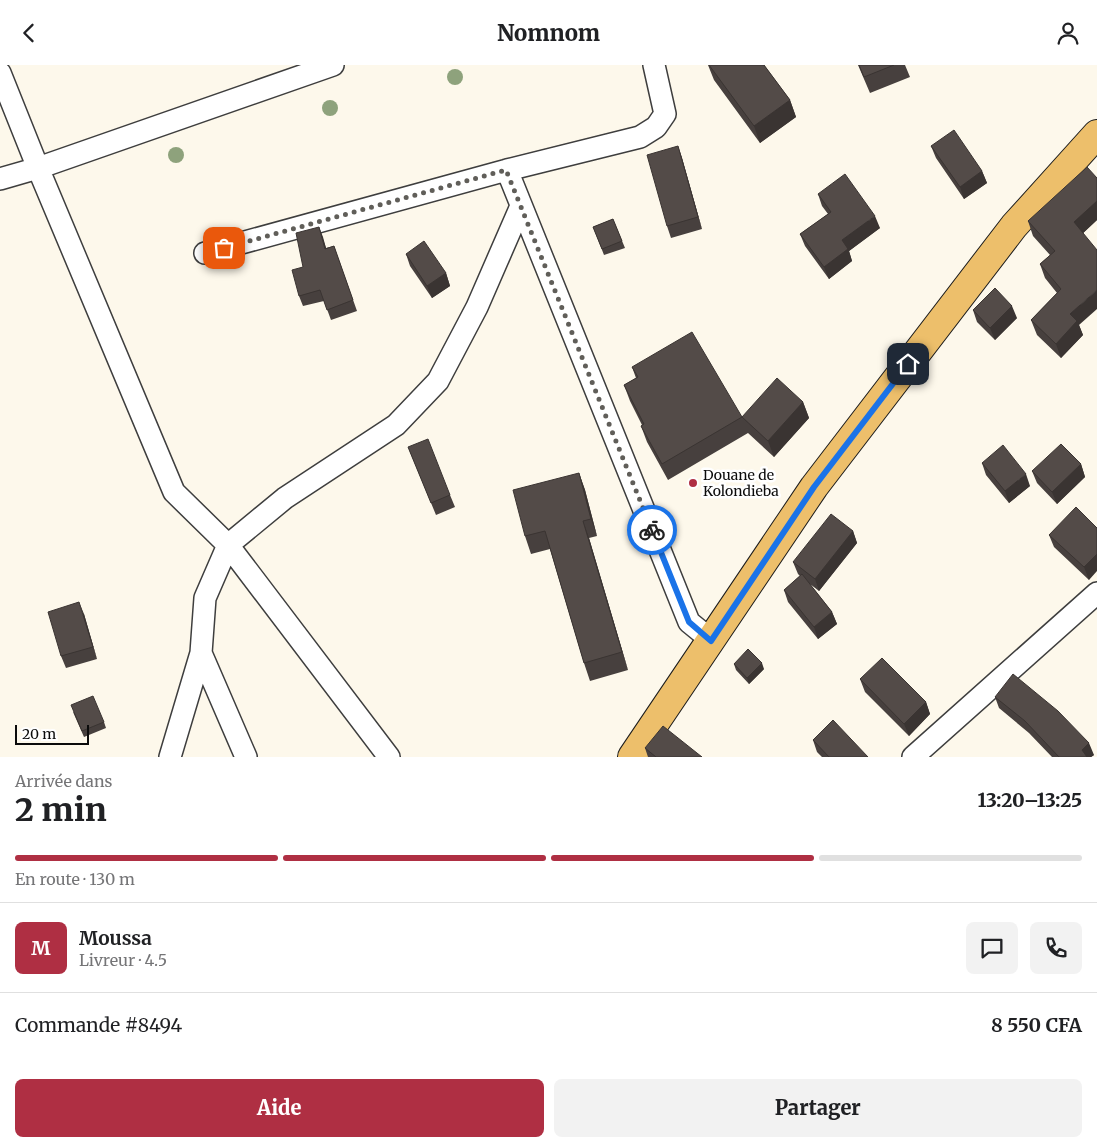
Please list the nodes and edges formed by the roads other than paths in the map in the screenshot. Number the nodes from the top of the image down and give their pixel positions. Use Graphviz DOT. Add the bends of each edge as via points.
graph roads {
  1 [pos="333,65"];
  2 [pos="654,65"];
  3 [pos="0,73"];
  4 [pos="1097,134"];
  5 [pos="38,168"];
  6 [pos="506,170"];
  7 [pos="0,179"];
  8 [pos="521,206"];
  9 [pos="205,253"];
  10 [pos="228,545"];
  11 [pos="1097,593"];
  12 [pos="711,641"];
  13 [pos="201,653"];
  14 [pos="170,757"];
  15 [pos="246,757"];
  16 [pos="389,757"];
  17 [pos="632,757"];
  18 [pos="913,757"];
  1 -- 5 [label="street"];
  2 -- 6 [label="street" via="665,114 656,127 640,137"];
  3 -- 5 [label="street"];
  4 -- 12 [label="main road" via="1014,226 814,487"];
  5 -- 7 [label="street"];
  5 -- 10 [label="street" via="174,492"];
  6 -- 8 [label="street"];
  6 -- 9 [label="street"];
  8 -- 10 [label="street" via="476,307 438,381 396,425 285,498"];
  8 -- 12 [label="street" via="689,622"];
  10 -- 13 [label="street" via="205,597"];
  10 -- 16 [label="street"];
  11 -- 18 [label="street"];
  12 -- 17 [label="main road"];
  13 -- 14 [label="street"];
  13 -- 15 [label="street"];
}
